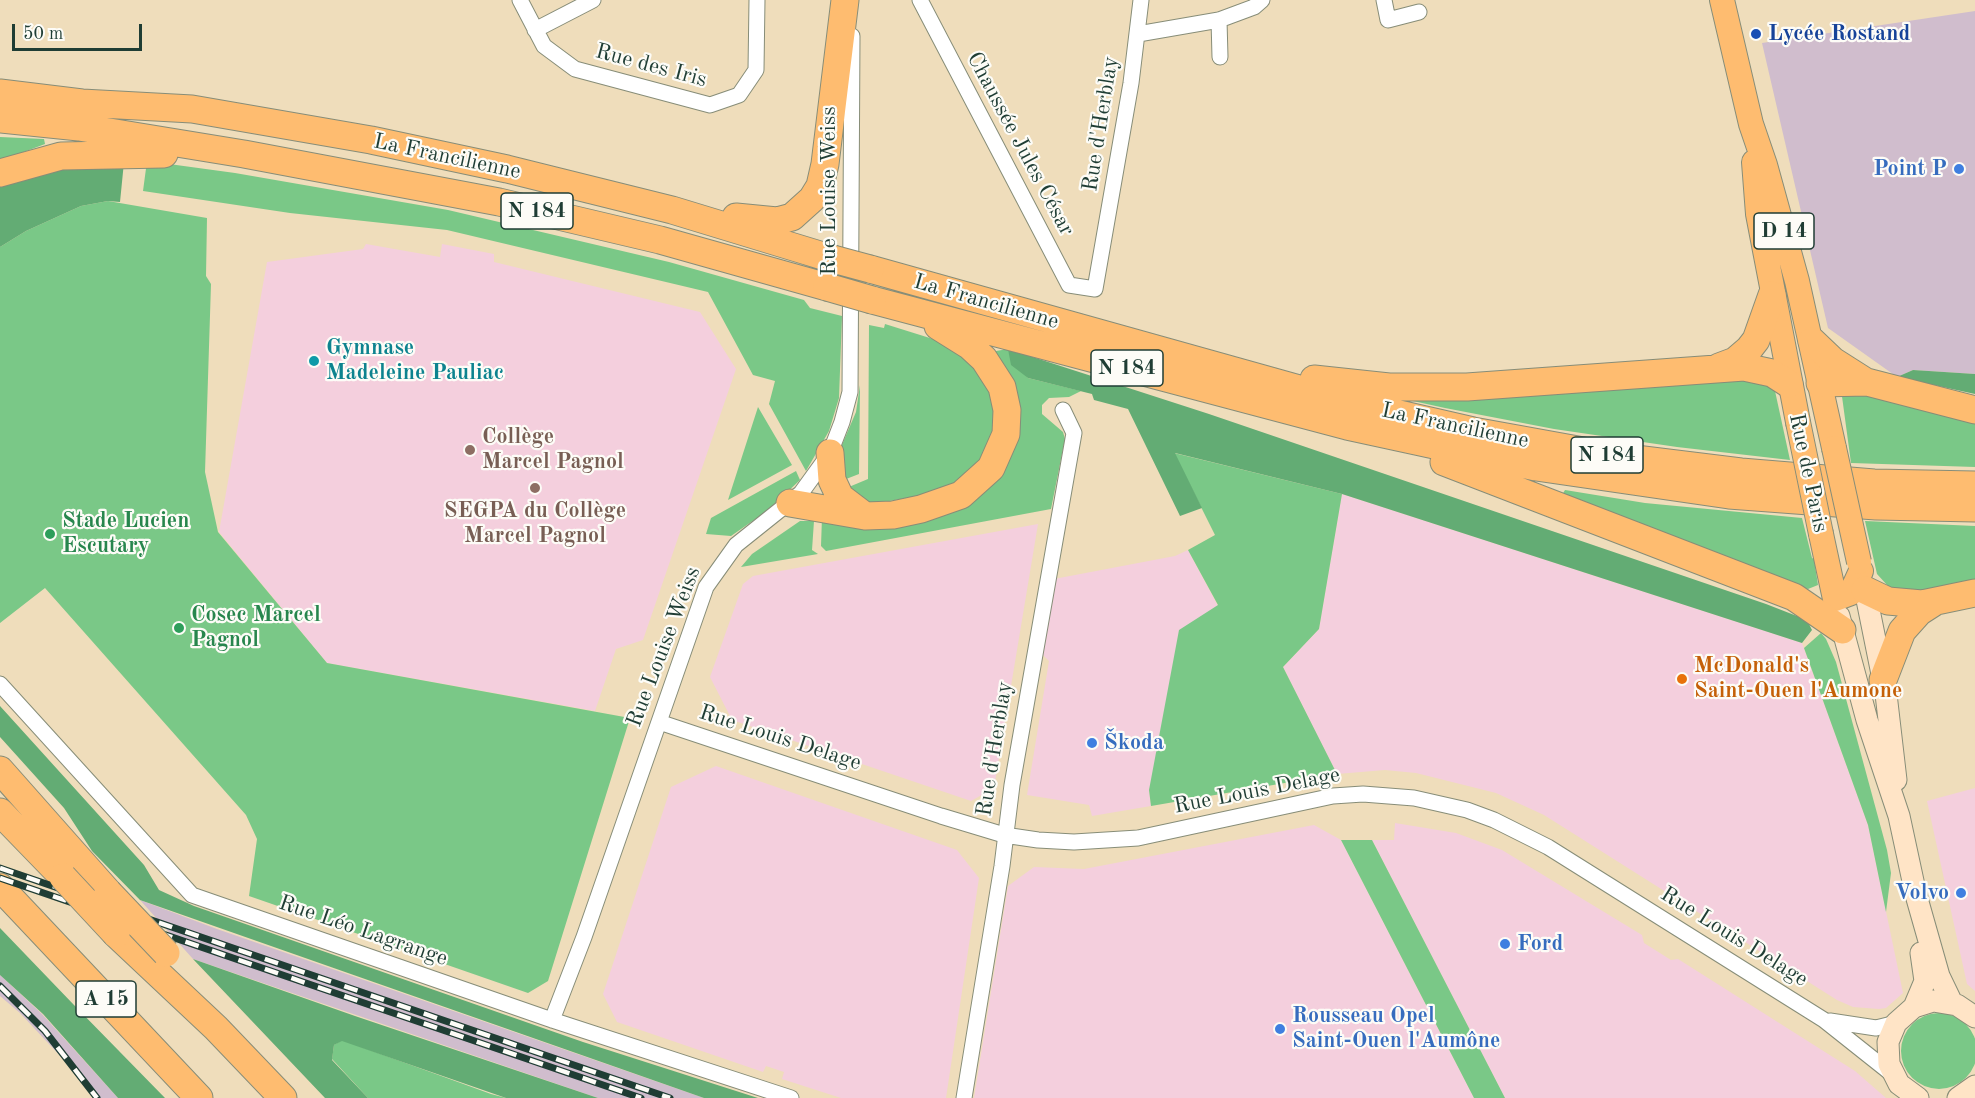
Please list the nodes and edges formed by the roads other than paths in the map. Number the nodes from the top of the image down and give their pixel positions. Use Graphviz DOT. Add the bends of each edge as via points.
graph roads {
  1 [pos="520,0"];
  2 [pos="593,0"];
  3 [pos="757,0"];
  4 [pos="920,0"];
  5 [pos="1141,0"];
  6 [pos="1262,0"];
  7 [pos="1384,0"];
  8 [pos="1722,0"];
  9 [pos="1728,0"];
  10 [pos="851,1"];
  11 [pos="1419,12"];
  12 [pos="1219,20"];
  13 [pos="535,30"];
  14 [pos="1138,34"];
  15 [pos="1732,35"];
  16 [pos="1220,57"];
  17 [pos="0,83"];
  18 [pos="0,93"];
  19 [pos="192,109"];
  20 [pos="0,119"];
  21 [pos="1751,124"];
  22 [pos="244,154"];
  23 [pos="0,173"];
  24 [pos="672,210"];
  25 [pos="1095,289"];
  26 [pos="1772,294"];
  27 [pos="908,309"];
  28 [pos="1812,341"];
  29 [pos="1714,369"];
  30 [pos="1247,374"];
  31 [pos="1867,382"];
  32 [pos="1800,388"];
  33 [pos="1063,410"];
  34 [pos="1975,410"];
  35 [pos="1815,423"];
  36 [pos="1347,426"];
  37 [pos="830,453"];
  38 [pos="1975,485"];
  39 [pos="790,503"];
  40 [pos="1975,508"];
  41 [pos="865,516"];
  42 [pos="1851,571"];
  43 [pos="1975,592"];
  44 [pos="1794,597"];
  45 [pos="1835,599"];
  46 [pos="1933,603"];
  47 [pos="1842,630"];
  48 [pos="1883,680"];
  49 [pos="0,684"];
  50 [pos="659,722"];
  51 [pos="0,770"];
  52 [pos="0,812"];
  53 [pos="1899,816"];
  54 [pos="1004,835"];
  55 [pos="6,894"];
  56 [pos="1916,895"];
  57 [pos="1914,1007"];
  58 [pos="1968,1011"];
  59 [pos="552,1020"];
  60 [pos="1824,1020"];
  61 [pos="1896,1023"];
  62 [pos="216,1028"];
  63 [pos="1892,1074"];
  64 [pos="1975,1086"];
  65 [pos="199,1098"];
  66 [pos="284,1098"];
  67 [pos="791,1098"];
  68 [pos="964,1098"];
  69 [pos="1918,1098"];
  70 [pos="1958,1098"];
  1 -- 13 [label="street, Rue des Iris"];
  2 -- 13 [label="street"];
  3 -- 13 [label="street, Rue des Iris" via="756,70 739,95 710,105 575,69 544,46"];
  4 -- 25 [label="street, Chaussée Jules César" via="1069,285"];
  5 -- 14 [label="street, Rue d'Herblay"];
  6 -- 12 [label="street"];
  7 -- 11 [label="street" via="1388,20"];
  8 -- 15 [label="main road, Rue de Paris / D 14"];
  9 -- 15 [label="main road, Rue de Paris / D 14"];
  10 -- 24 [label="highway" via="825,164 812,199 792,217 777,221"];
  10 -- 37 [label="street, Rue Louise Weiss" via="850,392"];
  12 -- 14 [label="street"];
  12 -- 16 [label="street"];
  14 -- 25 [label="street, Rue d'Herblay"];
  15 -- 21 [label="main road, Rue de Paris / D 14"];
  17 -- 19 [label="highway"];
  18 -- 19 [label="highway, La Francilienne / N 184" via="82,103"];
  19 -- 24 [label="highway, La Francilienne / N 184" via="507,169"];
  20 -- 22 [label="highway, La Francilienne / N 184" via="79,127"];
  21 -- 26 [label="main road, Rue de Paris / D 14" via="1758,214"];
  21 -- 28 [label="main road, Rue de Paris / D 14"];
  22 -- 23 [label="highway" via="61,156"];
  22 -- 27 [label="highway, La Francilienne / N 184, bridge" via="499,202 660,240"];
  24 -- 30 [label="highway, La Francilienne / N 184, bridge"];
  26 -- 29 [label="highway" via="1749,349 1735,361"];
  26 -- 32 [label="main road, Rue de Paris / D 14"];
  27 -- 36 [label="highway, La Francilienne / N 184"];
  27 -- 41 [label="highway" via="970,346 984,359 1002,387 1007,410 1006,434 991,468 961,495 921,509"];
  28 -- 31 [label="highway" via="1833,361"];
  28 -- 32 [label="main road, Rue de Paris / D 14"];
  29 -- 30 [label="highway" via="1467,387 1389,387"];
  29 -- 32 [label="highway" via="1761,369"];
  30 -- 38 [label="highway, La Francilienne / N 184" via="1473,432 1611,456 1798,478"];
  31 -- 32 [label="highway"];
  31 -- 34 [label="highway"];
  32 -- 35 [label="main road, Rue de Paris / D 14"];
  33 -- 54 [label="street, Rue d'Herblay" via="1074,433"];
  35 -- 42 [label="main road, Rue de Paris / D 14, bridge" via="1834,448"];
  35 -- 42 [label="main road, Rue de Paris / D 14, bridge" via="1821,534"];
  36 -- 40 [label="highway, La Francilienne / N 184" via="1536,467 1665,487 1817,502"];
  36 -- 44 [label="highway"];
  37 -- 39 [label="street, Rue Louise Weiss"];
  37 -- 41 [label="highway" via="832,480 840,497"];
  39 -- 41 [label="highway"];
  39 -- 50 [label="street, Rue Louise Weiss" via="736,544 712,576"];
  42 -- 45 [label="main road, Rue de Paris / D 14"];
  42 -- 45 [label="main road" via="1847,596"];
  42 -- 46 [label="highway" via="1888,601"];
  42 -- 48 [label="main road, Rue de Paris / D 14"];
  43 -- 46 [label="highway"];
  44 -- 45 [label="highway"];
  44 -- 47 [label="highway"];
  45 -- 47 [label="main road, Rue de Paris / D 14"];
  46 -- 48 [label="highway" via="1902,631"];
  47 -- 53 [label="main road, Rue de Paris / D 14"];
  48 -- 53 [label="main road, Rue de Paris / D 14"];
  49 -- 59 [label="street, Rue Léo Lagrange" via="192,895"];
  50 -- 54 [label="street, Rue Louis Delage"];
  50 -- 59 [label="street, Rue Louise Weiss"];
  51 -- 62 [label="highway, bridge" via="166,953"];
  52 -- 62 [label="highway, A 15, bridge" via="116,934"];
  53 -- 56 [label="main road, Rue de Paris / D 14"];
  54 -- 60 [label="street, Rue Louis Delage" via="1074,842 1138,838 1333,796 1363,794 1440,803 1494,820 1548,847"];
  54 -- 68 [label="street, Rue d'Herblay"];
  55 -- 65 [label="highway, A 15"];
  56 -- 57 [label="main road, Rue de Paris / D 14" via="1917,934 1925,981"];
  56 -- 58 [label="main road, Rue de Paris / D 14" via="1939,976"];
  57 -- 58 [label="main road, Rue de Paris" via="1933,1001"];
  57 -- 61 [label="main road, Rue de Paris"];
  59 -- 67 [label="street, Rue Léo Lagrange"];
  60 -- 61 [label="street" via="1876,1028"];
  60 -- 63 [label="street, Rue Louis Delage"];
  61 -- 63 [label="main road" via="1887,1048"];
  62 -- 66 [label="highway, A 15"];
  63 -- 69 [label="main road"];
  64 -- 70 [label="main road"];
}
